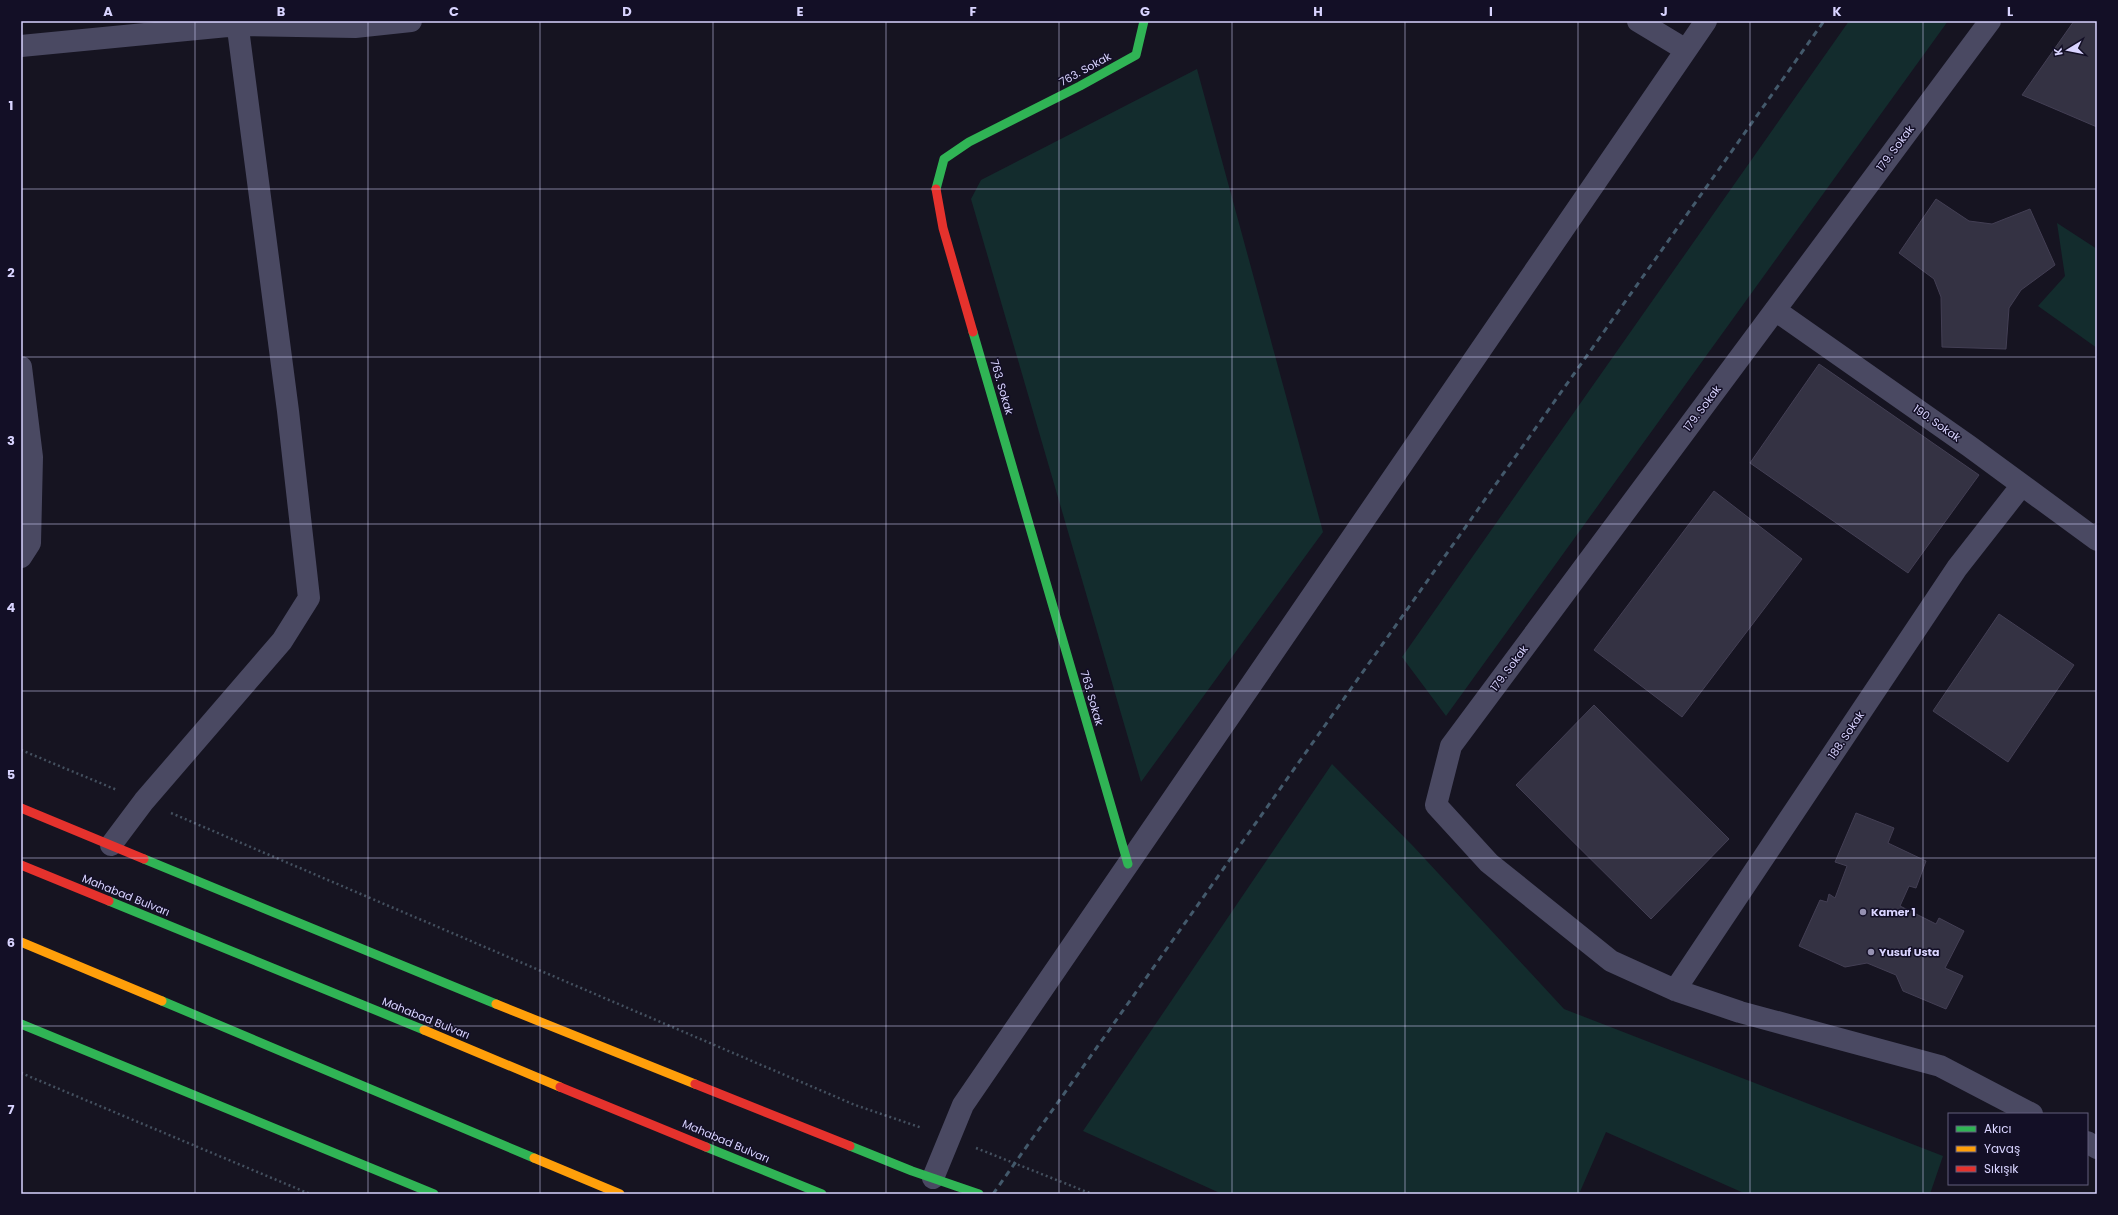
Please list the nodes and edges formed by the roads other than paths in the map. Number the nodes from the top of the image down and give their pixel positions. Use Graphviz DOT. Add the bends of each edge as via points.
graph roads {
  1 [pos="411,21"];
  2 [pos="1144,21"];
  3 [pos="1638,21"];
  4 [pos="1706,21"];
  5 [pos="1990,21"];
  6 [pos="238,23"];
  7 [pos="21,46"];
  8 [pos="1686,50"];
  9 [pos="1775,310"];
  10 [pos="21,367"];
  11 [pos="2022,485"];
  12 [pos="2097,540"];
  13 [pos="21,557"];
  14 [pos="21,808"];
  15 [pos="111,845"];
  16 [pos="1128,864"];
  17 [pos="21,865"];
  18 [pos="21,942"];
  19 [pos="1675,990"];
  20 [pos="21,1024"];
  21 [pos="2030,1113"];
  22 [pos="2088,1143"];
  23 [pos="2097,1148"];
  24 [pos="933,1178"];
  25 [pos="434,1194"];
  26 [pos="620,1194"];
  27 [pos="822,1194"];
  28 [pos="979,1194"];
  1 -- 6 [label="street" via="355,27"];
  2 -- 16 [label="main road, 763. Sokak" via="1136,55 956,150 944,159 936,189 943,228"];
  3 -- 8 [label="street"];
  4 -- 8 [label="street"];
  5 -- 9 [label="street, 179. Sokak"];
  6 -- 7 [label="street"];
  6 -- 15 [label="street" via="288,411 309,598 282,641 144,802"];
  8 -- 16 [label="street"];
  9 -- 11 [label="street, 190. Sokak"];
  9 -- 19 [label="street, 179. Sokak" via="1451,746 1436,805 1488,863 1611,961"];
  10 -- 13 [label="street" via="32,457 30,543"];
  11 -- 12 [label="street, 190. Sokak"];
  11 -- 19 [label="street, 188. Sokak" via="1957,568"];
  14 -- 15 [label="main road"];
  15 -- 24 [label="main road" via="512,1011"];
  16 -- 24 [label="street" via="963,1105"];
  17 -- 27 [label="main road, Mahabad Bulvarı"];
  18 -- 26 [label="main road"];
  19 -- 21 [label="street" via="1740,1012 1940,1066"];
  20 -- 25 [label="main road"];
  22 -- 23 [label="street"];
  24 -- 28 [label="main road"];
}
